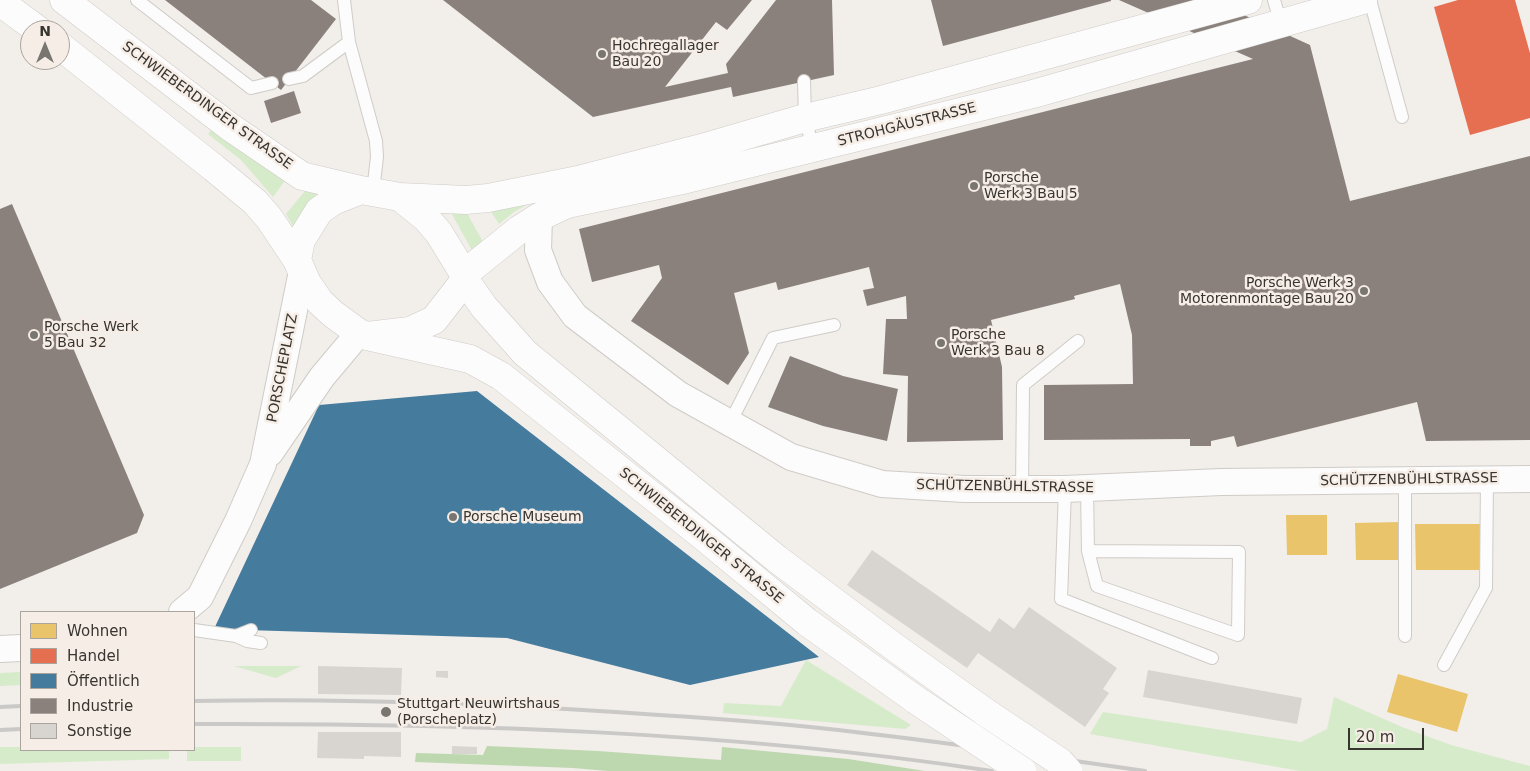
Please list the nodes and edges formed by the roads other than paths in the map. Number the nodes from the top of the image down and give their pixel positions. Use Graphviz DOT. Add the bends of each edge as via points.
graph roads {
  1 [pos="64,0"];
  2 [pos="137,0"];
  3 [pos="344,0"];
  4 [pos="1248,0"];
  5 [pos="1363,0"];
  6 [pos="1370,0"];
  7 [pos="0,2"];
  8 [pos="1277,12"];
  9 [pos="24,20"];
  10 [pos="349,42"];
  11 [pos="70,54"];
  12 [pos="289,79"];
  13 [pos="804,81"];
  14 [pos="272,83"];
  15 [pos="1402,117"];
  16 [pos="805,118"];
  17 [pos="813,148"];
  18 [pos="367,191"];
  19 [pos="400,197"];
  20 [pos="539,217"];
  21 [pos="299,266"];
  22 [pos="465,277"];
  23 [pos="834,326"];
  24 [pos="363,334"];
  25 [pos="1078,341"];
  26 [pos="730,423"];
  27 [pos="263,464"];
  28 [pos="1487,478"];
  29 [pos="1530,479"];
  30 [pos="1405,480"];
  31 [pos="1022,489"];
  32 [pos="1076,489"];
  33 [pos="1088,551"];
  34 [pos="183,611"];
  35 [pos="195,630"];
  36 [pos="251,630"];
  37 [pos="236,636"];
  38 [pos="1406,636"];
  39 [pos="261,643"];
  40 [pos="20,648"];
  41 [pos="0,650"];
  42 [pos="1212,658"];
  43 [pos="1444,665"];
  44 [pos="1022,771"];
  45 [pos="1068,771"];
  1 -- 18 [label="main road, SCHWIEBERDINGER STRASSE" via="230,127 302,176"];
  2 -- 14 [label="lane" via="251,88"];
  3 -- 10 [label="lane"];
  4 -- 16 [label="main road"];
  5 -- 8 [label="main road, STROHGÄUSTRASSE"];
  6 -- 15 [label="lane"];
  7 -- 9 [label="main road"];
  8 -- 17 [label="main road, STROHGÄUSTRASSE" via="1033,94"];
  10 -- 12 [label="lane" via="303,76"];
  10 -- 18 [label="lane" via="376,141 377,157"];
  11 -- 21 [label="main road" via="255,202"];
  13 -- 16 [label="lane"];
  16 -- 17 [label="lane"];
  16 -- 19 [label="main road" via="578,180 497,196 466,200"];
  17 -- 20 [label="main road, STROHGÄUSTRASSE" via="568,204"];
  18 -- 19 [label="main road"];
  18 -- 21 [label="main road, PORSCHEPLATZ" via="333,200 319,211 301,240"];
  19 -- 22 [label="main road" via="439,233"];
  20 -- 22 [label="main road, STROHGÄUSTRASSE" via="520,228"];
  20 -- 26 [label="street, SCHÜTZENBÜHLSTRASSE" via="538,250 550,282 575,316 678,394"];
  21 -- 24 [label="main road" via="320,302"];
  21 -- 27 [label="street, PORSCHEPLATZ"];
  22 -- 24 [label="main road" via="434,320 410,331"];
  22 -- 45 [label="main road, bridge" via="484,307 525,353 777,559 897,649 1060,762"];
  23 -- 26 [label="lane" via="773,338"];
  24 -- 27 [label="street, PORSCHEPLATZ" via="322,377"];
  24 -- 44 [label="main road, SCHWIEBERDINGER STRASSE, bridge" via="470,359 501,376 807,622"];
  25 -- 31 [label="lane" via="1023,385"];
  26 -- 31 [label="street, SCHÜTZENBÜHLSTRASSE" via="790,457 882,484"];
  27 -- 34 [label="street, PORSCHEPLATZ" via="200,597"];
  28 -- 29 [label="street, SCHÜTZENBÜHLSTRASSE"];
  28 -- 30 [label="street, SCHÜTZENBÜHLSTRASSE"];
  28 -- 43 [label="lane" via="1486,588"];
  30 -- 32 [label="street, SCHÜTZENBÜHLSTRASSE" via="1221,482"];
  30 -- 38 [label="lane"];
  31 -- 32 [label="street, SCHÜTZENBÜHLSTRASSE"];
  32 -- 33 [label="lane"];
  32 -- 42 [label="lane" via="1061,599"];
  33 -- 33 [label="lane" via="1239,552 1238,635 1097,586"];
  35 -- 37 [label="lane"];
  36 -- 37 [label="lane"];
  37 -- 39 [label="lane"];
  40 -- 41 [label="street"];
}
